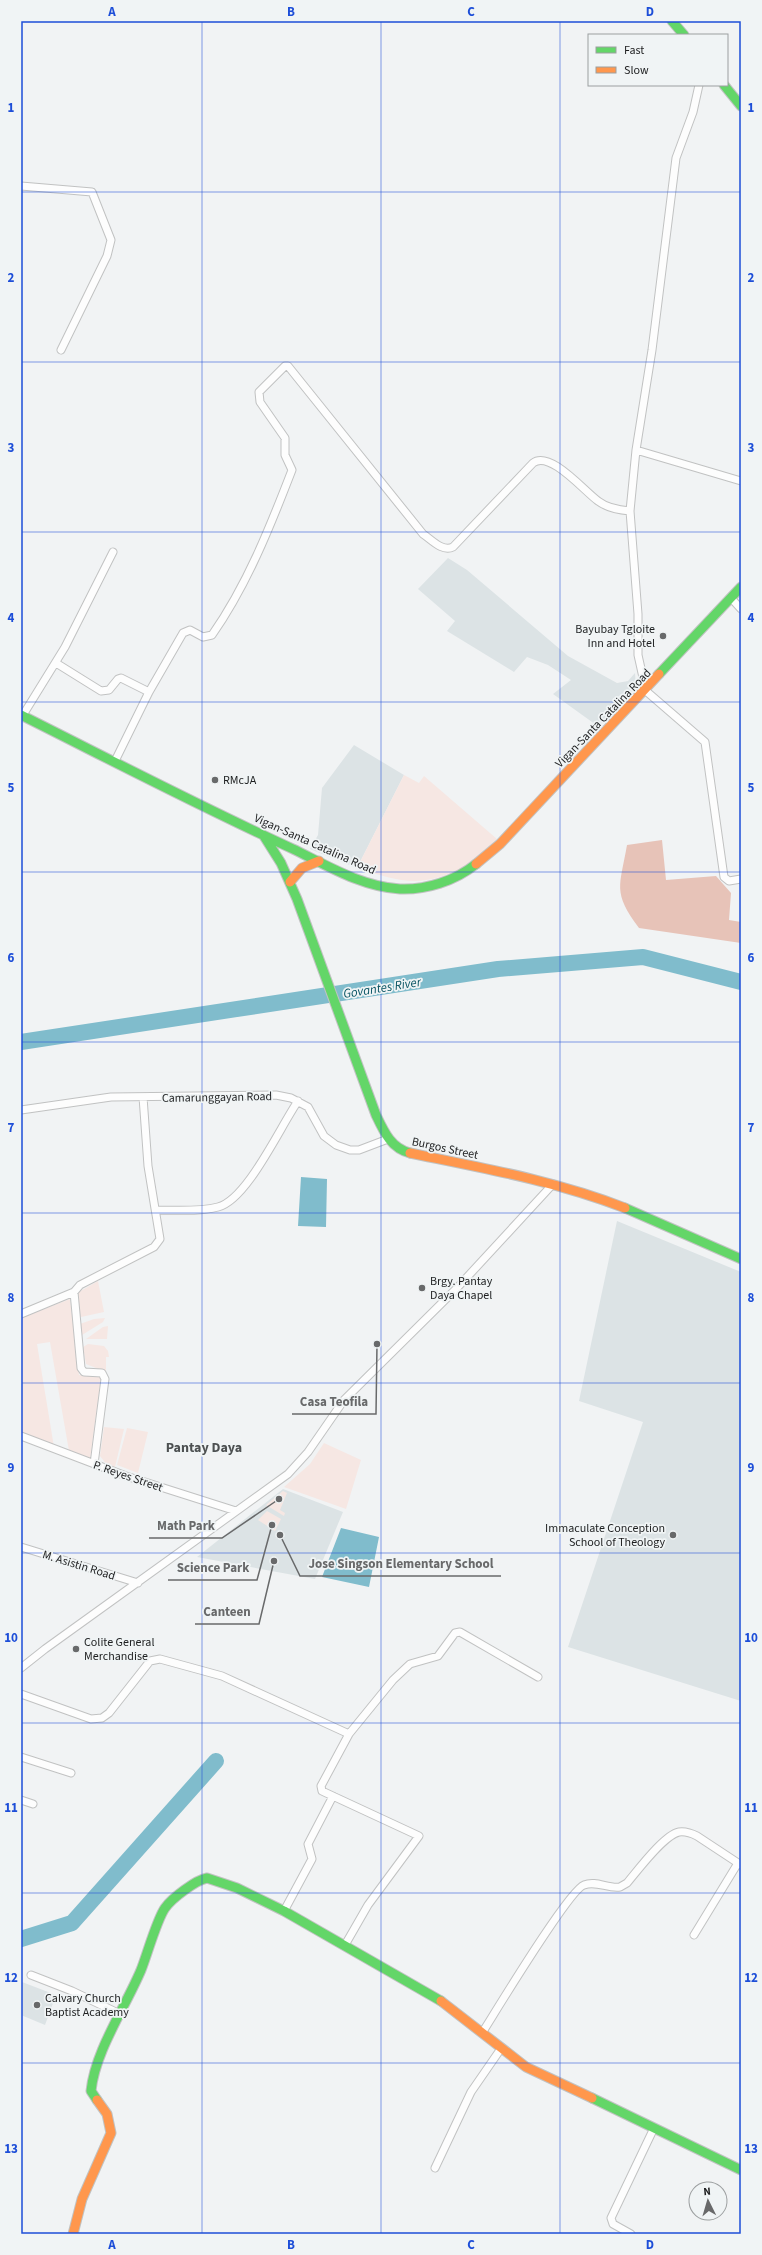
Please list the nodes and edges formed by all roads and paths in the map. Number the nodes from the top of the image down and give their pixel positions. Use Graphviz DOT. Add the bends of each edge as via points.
graph roads {
  1 [pos="672,21"];
  2 [pos="683,34"];
  3 [pos="699,86"];
  4 [pos="725,86"];
  5 [pos="741,106"];
  6 [pos="21,186"];
  7 [pos="61,350"];
  8 [pos="636,450"];
  9 [pos="741,481"];
  10 [pos="630,511"];
  11 [pos="114,552"];
  12 [pos="741,587"];
  13 [pos="731,598"];
  14 [pos="741,609"];
  15 [pos="56,663"];
  16 [pos="646,691"];
  17 [pos="149,692"];
  18 [pos="22,715"];
  19 [pos="115,761"];
  20 [pos="264,836"];
  21 [pos="319,861"];
  22 [pos="741,879"];
  23 [pos="290,882"];
  24 [pos="143,1097"];
  25 [pos="298,1101"];
  26 [pos="21,1110"];
  27 [pos="388,1139"];
  28 [pos="553,1184"];
  29 [pos="156,1210"];
  30 [pos="741,1259"];
  31 [pos="74,1292"];
  32 [pos="21,1314"];
  33 [pos="21,1436"];
  34 [pos="94,1464"];
  35 [pos="236,1511"];
  36 [pos="21,1547"];
  37 [pos="138,1583"];
  38 [pos="21,1668"];
  39 [pos="538,1677"];
  40 [pos="21,1694"];
  41 [pos="349,1734"];
  42 [pos="21,1757"];
  43 [pos="71,1773"];
  44 [pos="333,1796"];
  45 [pos="21,1800"];
  46 [pos="32,1804"];
  47 [pos="739,1864"];
  48 [pos="284,1911"];
  49 [pos="694,1935"];
  50 [pos="345,1946"];
  51 [pos="31,1975"];
  52 [pos="120,2014"];
  53 [pos="482,2033"];
  54 [pos="500,2050"];
  55 [pos="654,2128"];
  56 [pos="435,2168"];
  57 [pos="741,2170"];
  58 [pos="73,2234"];
  59 [pos="631,2234"];
  1 -- 2 [label="main road"];
  3 -- 8 [label="street" via="693,112 676,158 652,350"];
  4 -- 5 [label="main road"];
  6 -- 7 [label="street" via="92,192 111,240 107,256"];
  8 -- 9 [label="street"];
  8 -- 10 [label="street"];
  10 -- 16 [label="street" via="638,614 638,655"];
  10 -- 17 [label="street" via="618,510 599,502 559,468 547,460 538,460 453,547 441,547 423,534 288,366 285,366 259,392 260,402 285,438 286,454 292,470 264,542 222,622 212,635 203,637 190,630 183,633"];
  11 -- 15 [label="street"];
  12 -- 13 [label="main road, Vigan-Santa Catalina Road"];
  13 -- 14 [label="street"];
  13 -- 16 [label="main road, Vigan-Santa Catalina Road"];
  15 -- 17 [label="street" via="101,691 109,690 121,678"];
  15 -- 18 [label="street"];
  16 -- 21 [label="main road, Vigan-Santa Catalina Road" via="500,844 469,870 422,889 399,889 362,881"];
  16 -- 22 [label="street" via="705,742 724,877 729,881"];
  17 -- 19 [label="street"];
  18 -- 19 [label="main road, Vigan-Santa Catalina Road"];
  19 -- 20 [label="main road, Vigan-Santa Catalina Road"];
  20 -- 21 [label="main road, Vigan-Santa Catalina Road"];
  20 -- 23 [label="main road, Burgos Street"];
  21 -- 23 [label="main road" via="301,867 293,874"];
  23 -- 27 [label="main road, Burgos Street" via="376,1115"];
  24 -- 25 [label="street, Camarunggayan Road" via="276,1095"];
  24 -- 26 [label="street, Camarunggayan Road" via="111,1097"];
  24 -- 29 [label="street" via="148,1166"];
  25 -- 27 [label="street, Camarunggayan Road" via="312,1112 324,1136 336,1145 359,1150"];
  25 -- 29 [label="street" via="235,1198 217,1208"];
  27 -- 28 [label="main road, Burgos Street" via="408,1153"];
  28 -- 30 [label="main road, Burgos Street" via="625,1208"];
  28 -- 35 [label="street" via="451,1293 344,1400 298,1464"];
  29 -- 31 [label="street" via="161,1236 157,1244 80,1285"];
  31 -- 32 [label="street"];
  31 -- 34 [label="street" via="81,1368 84,1372 102,1373 105,1379"];
  33 -- 34 [label="street, P. Reyes Street"];
  34 -- 35 [label="street, P. Reyes Street"];
  35 -- 37 [label="street"];
  36 -- 37 [label="street, M. Asistin Road"];
  37 -- 38 [label="street"];
  39 -- 41 [label="street" via="460,1632 455,1633 438,1656 410,1664 392,1680"];
  40 -- 41 [label="street" via="47,1705 91,1718 102,1718 109,1713 150,1661 160,1659 222,1676"];
  41 -- 44 [label="street" via="321,1786 322,1791"];
  42 -- 43 [label="street"];
  44 -- 48 [label="street" via="308,1844 312,1859"];
  44 -- 50 [label="street" via="419,1836 368,1905"];
  45 -- 46 [label="street"];
  47 -- 49 [label="street"];
  47 -- 53 [label="street" via="697,1836 678,1832 666,1839 627,1883 620,1887 590,1884 579,1887 563,1906"];
  48 -- 50 [label="main road"];
  48 -- 52 [label="main road" via="231,1885 213,1878 202,1879 175,1897 164,1908"];
  50 -- 53 [label="main road" via="434,1996"];
  51 -- 52 [label="street"];
  52 -- 58 [label="main road" via="91,2087 93,2096 109,2120 111,2132 82,2198"];
  53 -- 54 [label="main road"];
  54 -- 55 [label="main road" via="526,2067"];
  54 -- 56 [label="street" via="471,2092"];
  55 -- 57 [label="main road"];
  55 -- 59 [label="street" via="611,2218 613,2224"];
}
